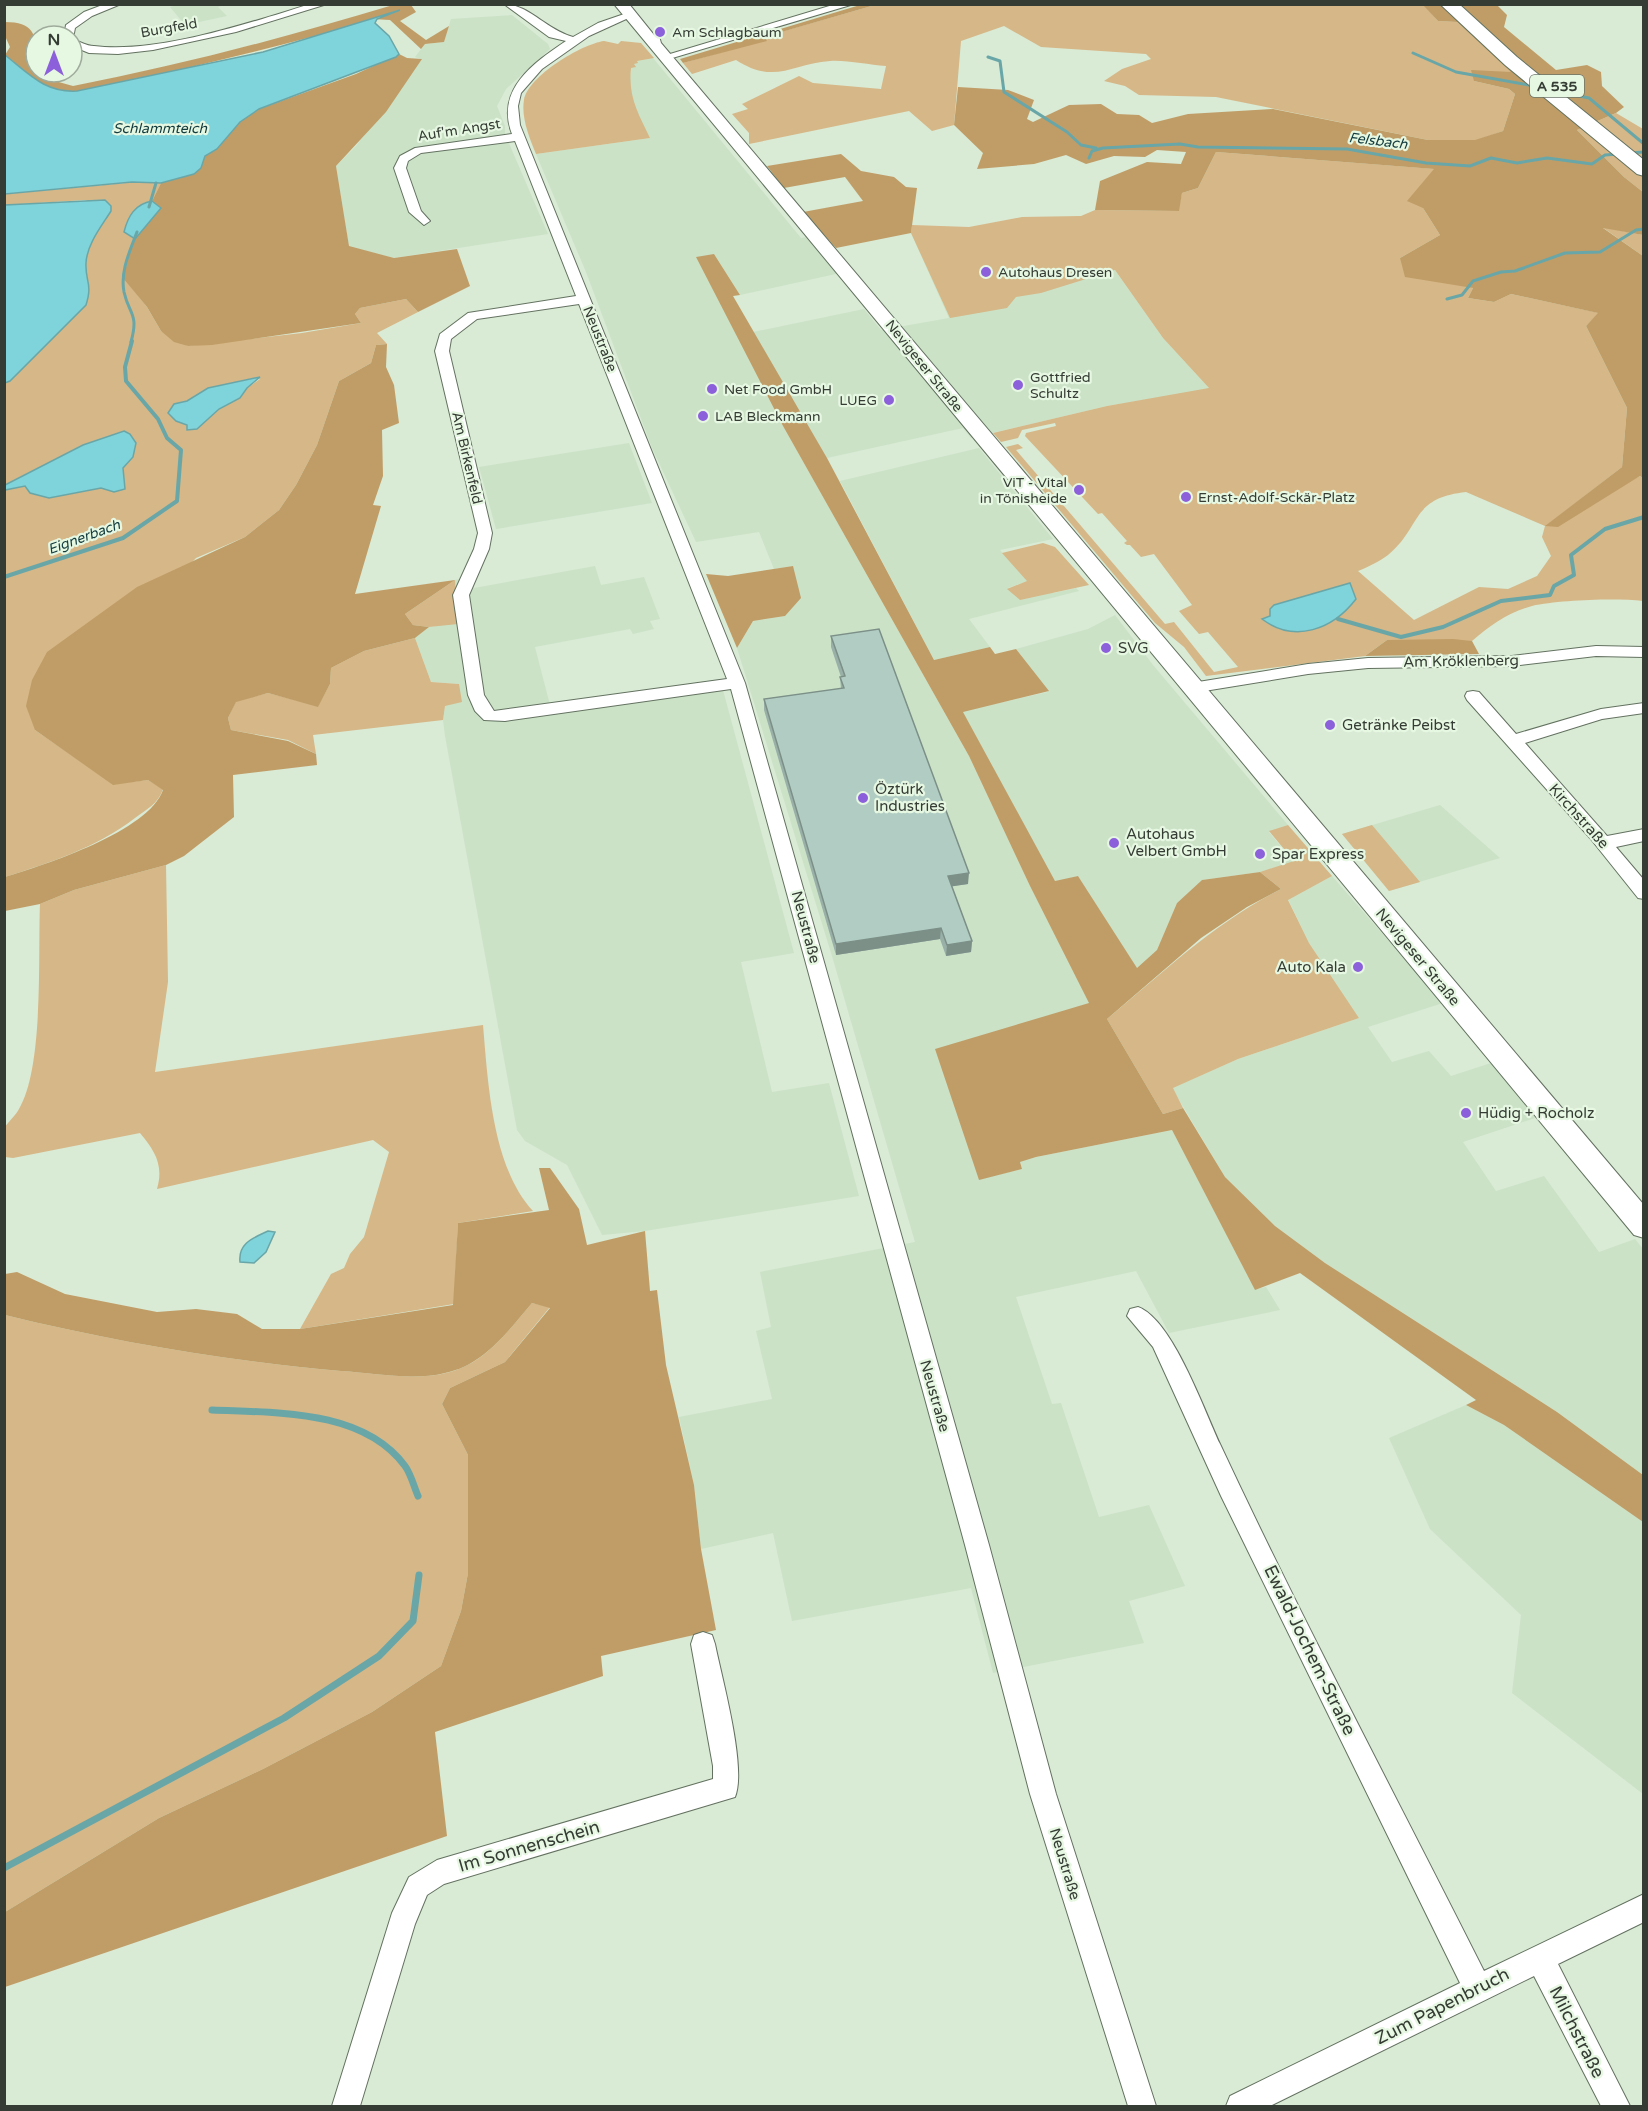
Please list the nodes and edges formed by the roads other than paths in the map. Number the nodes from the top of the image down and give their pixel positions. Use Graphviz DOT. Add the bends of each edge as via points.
graph roads {
  1 [pos="116,4"];
  2 [pos="322,4"];
  3 [pos="509,4"];
  4 [pos="849,4"];
  5 [pos="1461,9"];
  6 [pos="628,13"];
  7 [pos="74,24"];
  8 [pos="572,44"];
  9 [pos="656,46"];
  10 [pos="84,48"];
  11 [pos="518,136"];
  12 [pos="1644,156"];
  13 [pos="1644,170"];
  14 [pos="424,221"];
  15 [pos="584,299"];
  16 [pos="1644,652"];
  17 [pos="737,683"];
  18 [pos="1192,688"];
  19 [pos="1473,696"];
  20 [pos="1644,708"];
  21 [pos="1513,741"];
  22 [pos="1644,835"];
  23 [pos="1603,843"];
  24 [pos="1644,893"];
  25 [pos="1644,1226"];
  26 [pos="1138,1316"];
  27 [pos="704,1644"];
  28 [pos="1644,1907"];
  29 [pos="1539,1957"];
  30 [pos="1478,1989"];
  31 [pos="346,2106"];
  32 [pos="1142,2106"];
  33 [pos="1240,2106"];
  34 [pos="1616,2106"];
  1 -- 7 [label="street"];
  2 -- 10 [label="street, Burgfeld" via="210,35 133,49"];
  3 -- 8 [label="street" via="555,40"];
  4 -- 9 [label="street"];
  5 -- 12 [label="highway, A 535"];
  5 -- 13 [label="highway, A 535" via="1511,61"];
  6 -- 8 [label="street, Neustraße"];
  6 -- 9 [label="main road, Nevigeser Straße"];
  8 -- 11 [label="street, Neustraße" via="529,75 517,90 512,111"];
  9 -- 18 [label="main road, Nevigeser Straße"];
  11 -- 14 [label="street, Auf'm Angst" via="407,154 400,168 415,212"];
  11 -- 15 [label="street, Neustraße"];
  15 -- 17 [label="street, Neustraße"];
  15 -- 17 [label="street, Am Birkenfeld" via="473,316 445,337 442,351 485,533 483,549 461,595 476,695 490,716"];
  16 -- 18 [label="street, Am Kröklenberg" via="1596,651 1512,661 1368,663"];
  17 -- 32 [label="street, Neustraße" via="1043,1794"];
  18 -- 25 [label="main road, Nevigeser Straße"];
  19 -- 21 [label="street, Kirchstraße"];
  20 -- 21 [label="street" via="1601,714"];
  21 -- 23 [label="street, Kirchstraße"];
  22 -- 23 [label="street"];
  23 -- 24 [label="street, Kirchstraße"];
  26 -- 30 [label="street, Ewald-Jochem-Straße" via="1161,1340 1229,1488"];
  27 -- 31 [label="street, Im Sonnenschein" via="726,1766 726,1788 437,1873 418,1886 402,1923"];
  28 -- 29 [label="street, Zum Papenbruch"];
  29 -- 30 [label="street, Zum Papenbruch"];
  29 -- 34 [label="street, Milchstraße"];
  30 -- 33 [label="street, Zum Papenbruch"];
}
